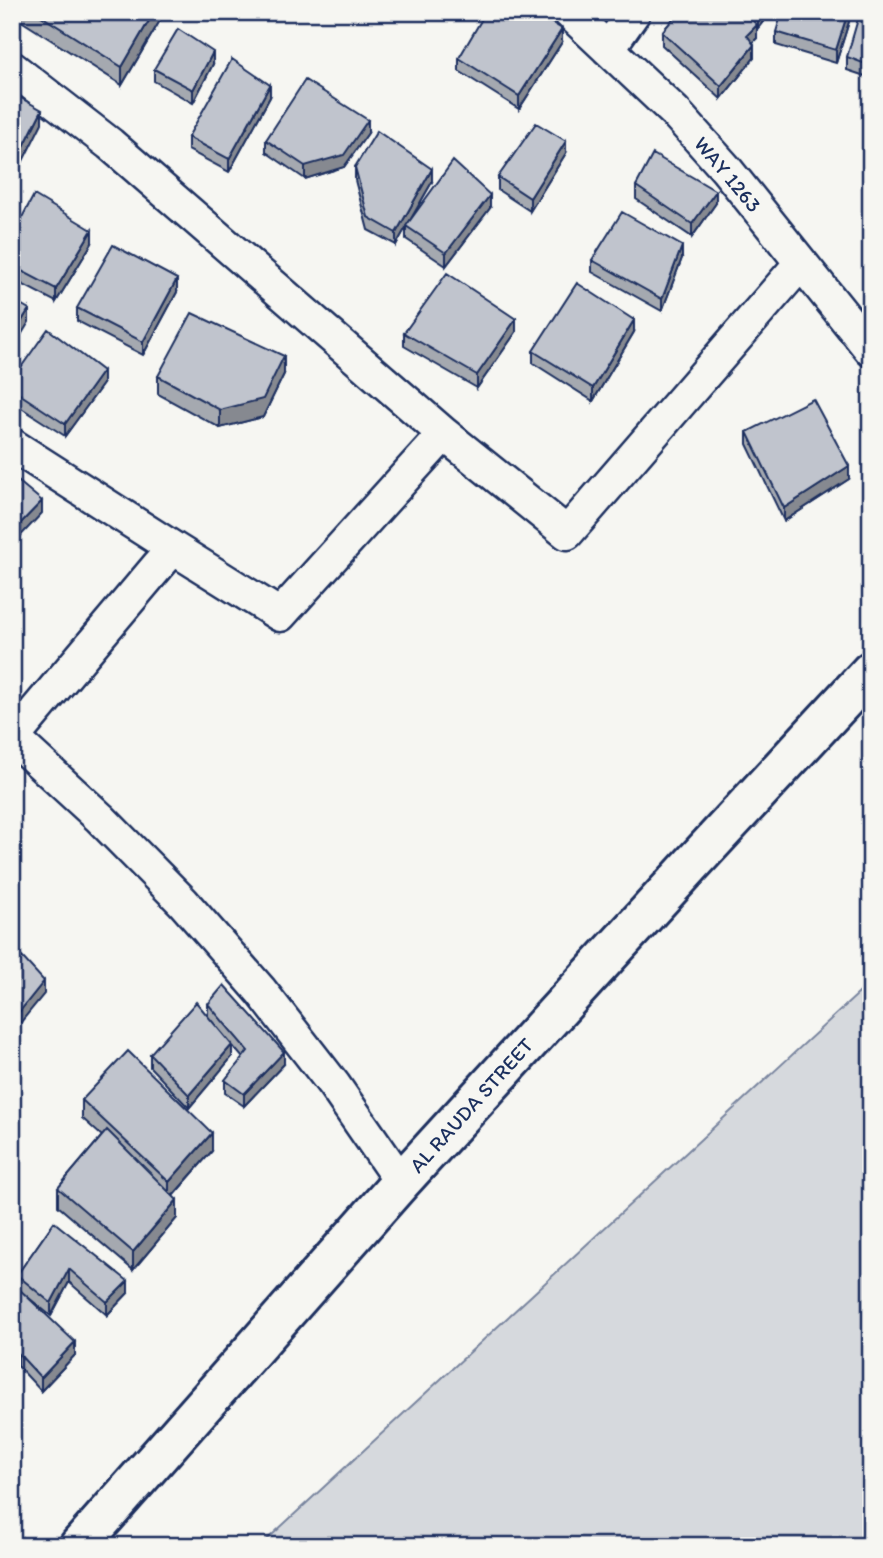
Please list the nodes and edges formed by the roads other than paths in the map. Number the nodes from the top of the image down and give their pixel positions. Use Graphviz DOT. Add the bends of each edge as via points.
graph roads {
  1 [pos="569,12"];
  2 [pos="634,12"];
  3 [pos="608,49"];
  4 [pos="12,68"];
  5 [pos="801,263"];
  6 [pos="871,350"];
  7 [pos="444,434"];
  8 [pos="12,445"];
  9 [pos="173,548"];
  10 [pos="871,671"];
  11 [pos="13,739"];
  12 [pos="401,1182"];
  13 [pos="79,1546"];
  1 -- 3 [label="street, WAY 1263"];
  2 -- 3 [label="street"];
  3 -- 5 [label="street, WAY 1263" via="726,169"];
  4 -- 7 [label="street" via="110,144"];
  5 -- 6 [label="street, WAY 1263"];
  5 -- 7 [label="street" via="567,533"];
  7 -- 9 [label="street" via="280,615"];
  8 -- 9 [label="street"];
  9 -- 11 [label="street"];
  10 -- 12 [label="main road, AL RAUDA STREET"];
  11 -- 12 [label="street" via="100,818 192,912 334,1085"];
  12 -- 13 [label="main road, AL RAUDA STREET"];
}
